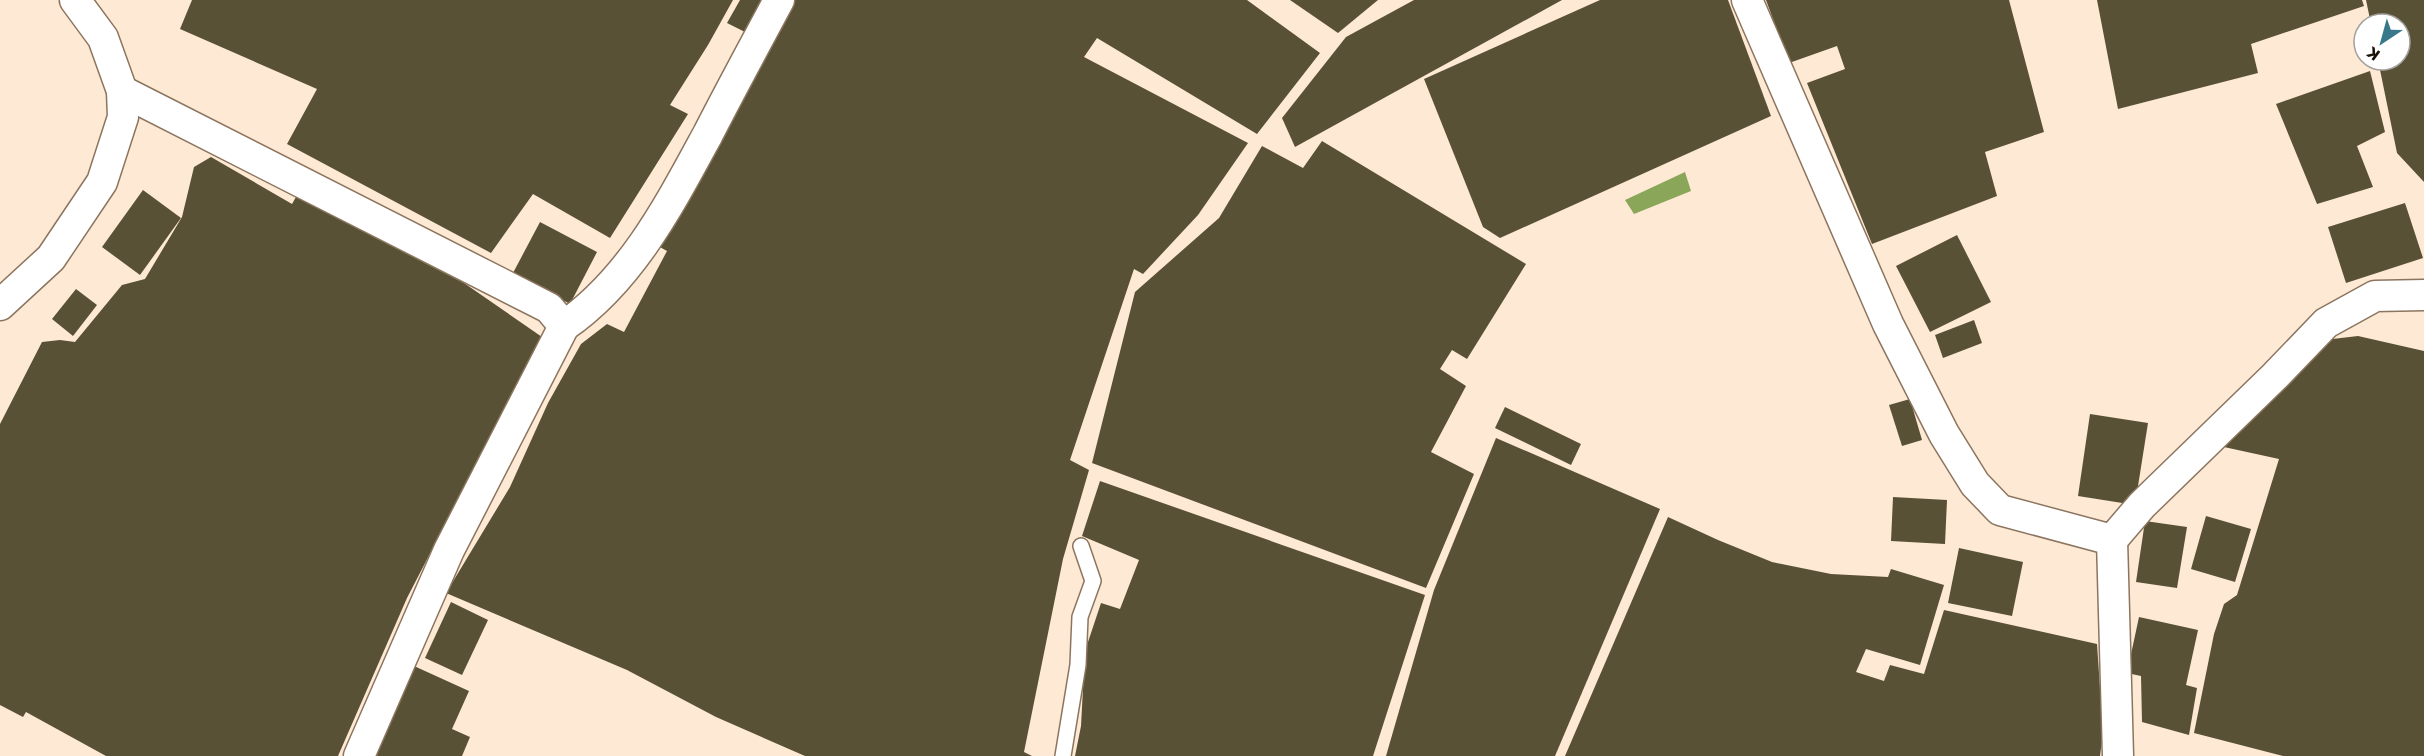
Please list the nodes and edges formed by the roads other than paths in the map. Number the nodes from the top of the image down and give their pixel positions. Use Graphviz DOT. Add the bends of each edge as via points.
graph roads {
  1 [pos="75,0"];
  2 [pos="779,0"];
  3 [pos="1747,0"];
  4 [pos="122,91"];
  5 [pos="2424,295"];
  6 [pos="0,304"];
  7 [pos="564,326"];
  8 [pos="2112,540"];
  9 [pos="1081,546"];
  10 [pos="359,756"];
  11 [pos="1063,756"];
  12 [pos="2118,756"];
  1 -- 4 [label="street" via="103,38"];
  2 -- 7 [label="street" via="675,195 621,276"];
  3 -- 8 [label="street" via="1888,324 1944,434 1975,484 2000,510"];
  4 -- 6 [label="street" via="123,117 102,182 51,258"];
  4 -- 7 [label="street" via="549,308"];
  5 -- 8 [label="street" via="2375,296 2326,323 2142,505"];
  7 -- 10 [label="street" via="449,550"];
  8 -- 12 [label="street"];
  9 -- 11 [label="lane" via="1093,581 1080,617 1078,665"];
}
